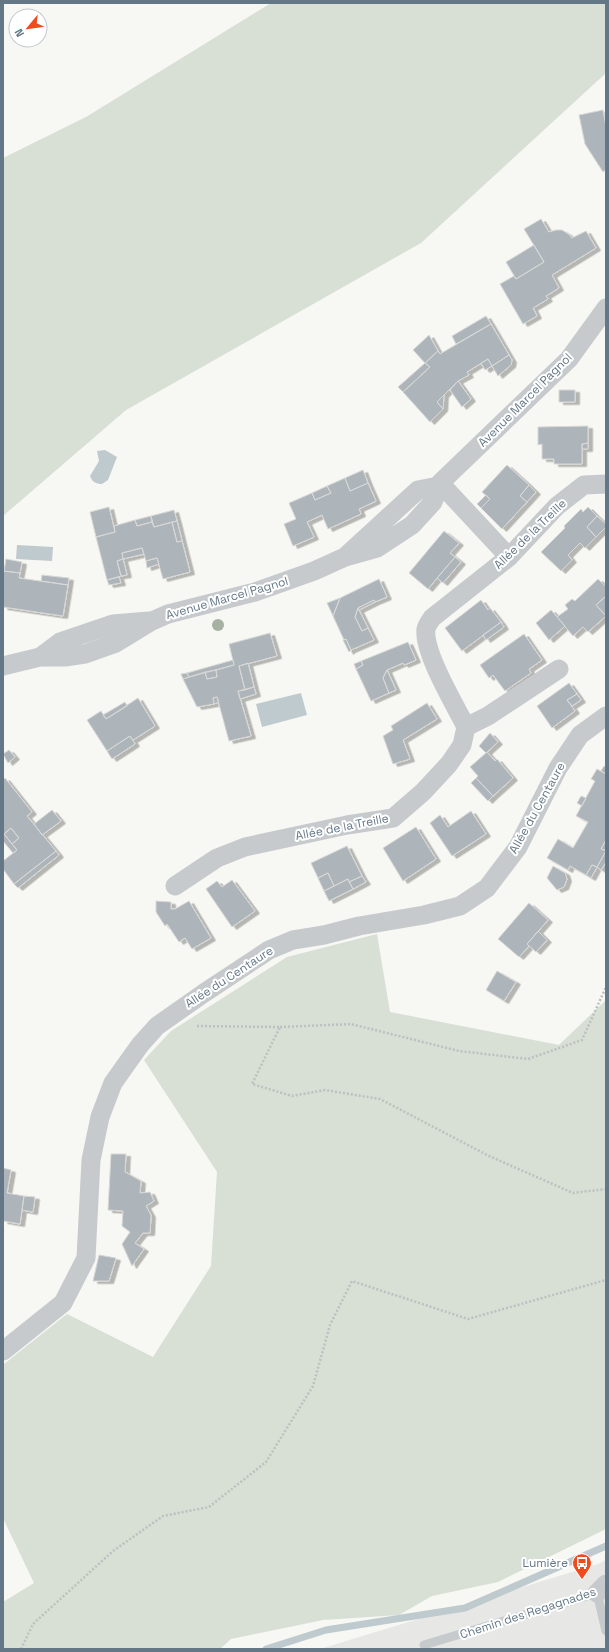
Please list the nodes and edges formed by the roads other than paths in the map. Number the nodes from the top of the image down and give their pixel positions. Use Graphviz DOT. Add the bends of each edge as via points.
graph roads {
  1 [pos="606,308"];
  2 [pos="606,484"];
  3 [pos="439,485"];
  4 [pos="509,557"];
  5 [pos="3,666"];
  6 [pos="559,668"];
  7 [pos="606,716"];
  8 [pos="466,727"];
  9 [pos="175,886"];
  10 [pos="3,1351"];
  11 [pos="602,1588"];
  12 [pos="606,1631"];
  13 [pos="424,1645"];
  1 -- 3 [label="street, Avenue Marcel Pagnol" via="569,359"];
  2 -- 4 [label="street, Allée de la Treille" via="584,485 557,506"];
  3 -- 4 [label="street"];
  3 -- 5 [label="street, Avenue Marcel Pagnol" via="432,502 412,525 377,548 345,557 274,586 168,614 116,643 85,654 40,657"];
  4 -- 8 [label="street, Allée de la Treille" via="442,608 426,628 427,644"];
  6 -- 8 [label="street" via="488,716"];
  7 -- 10 [label="street, Allée du Centaure" via="580,735 567,754 518,847 487,888 460,906 293,940 269,950 157,1026 113,1083 100,1117 90,1160 86,1258 63,1303"];
  8 -- 9 [label="street, Allée de la Treille" via="462,746 449,764 394,818 245,846 217,858"];
  11 -- 12 [label="lane"];
  11 -- 13 [label="lane, Chemin des Regagnades"];
}
